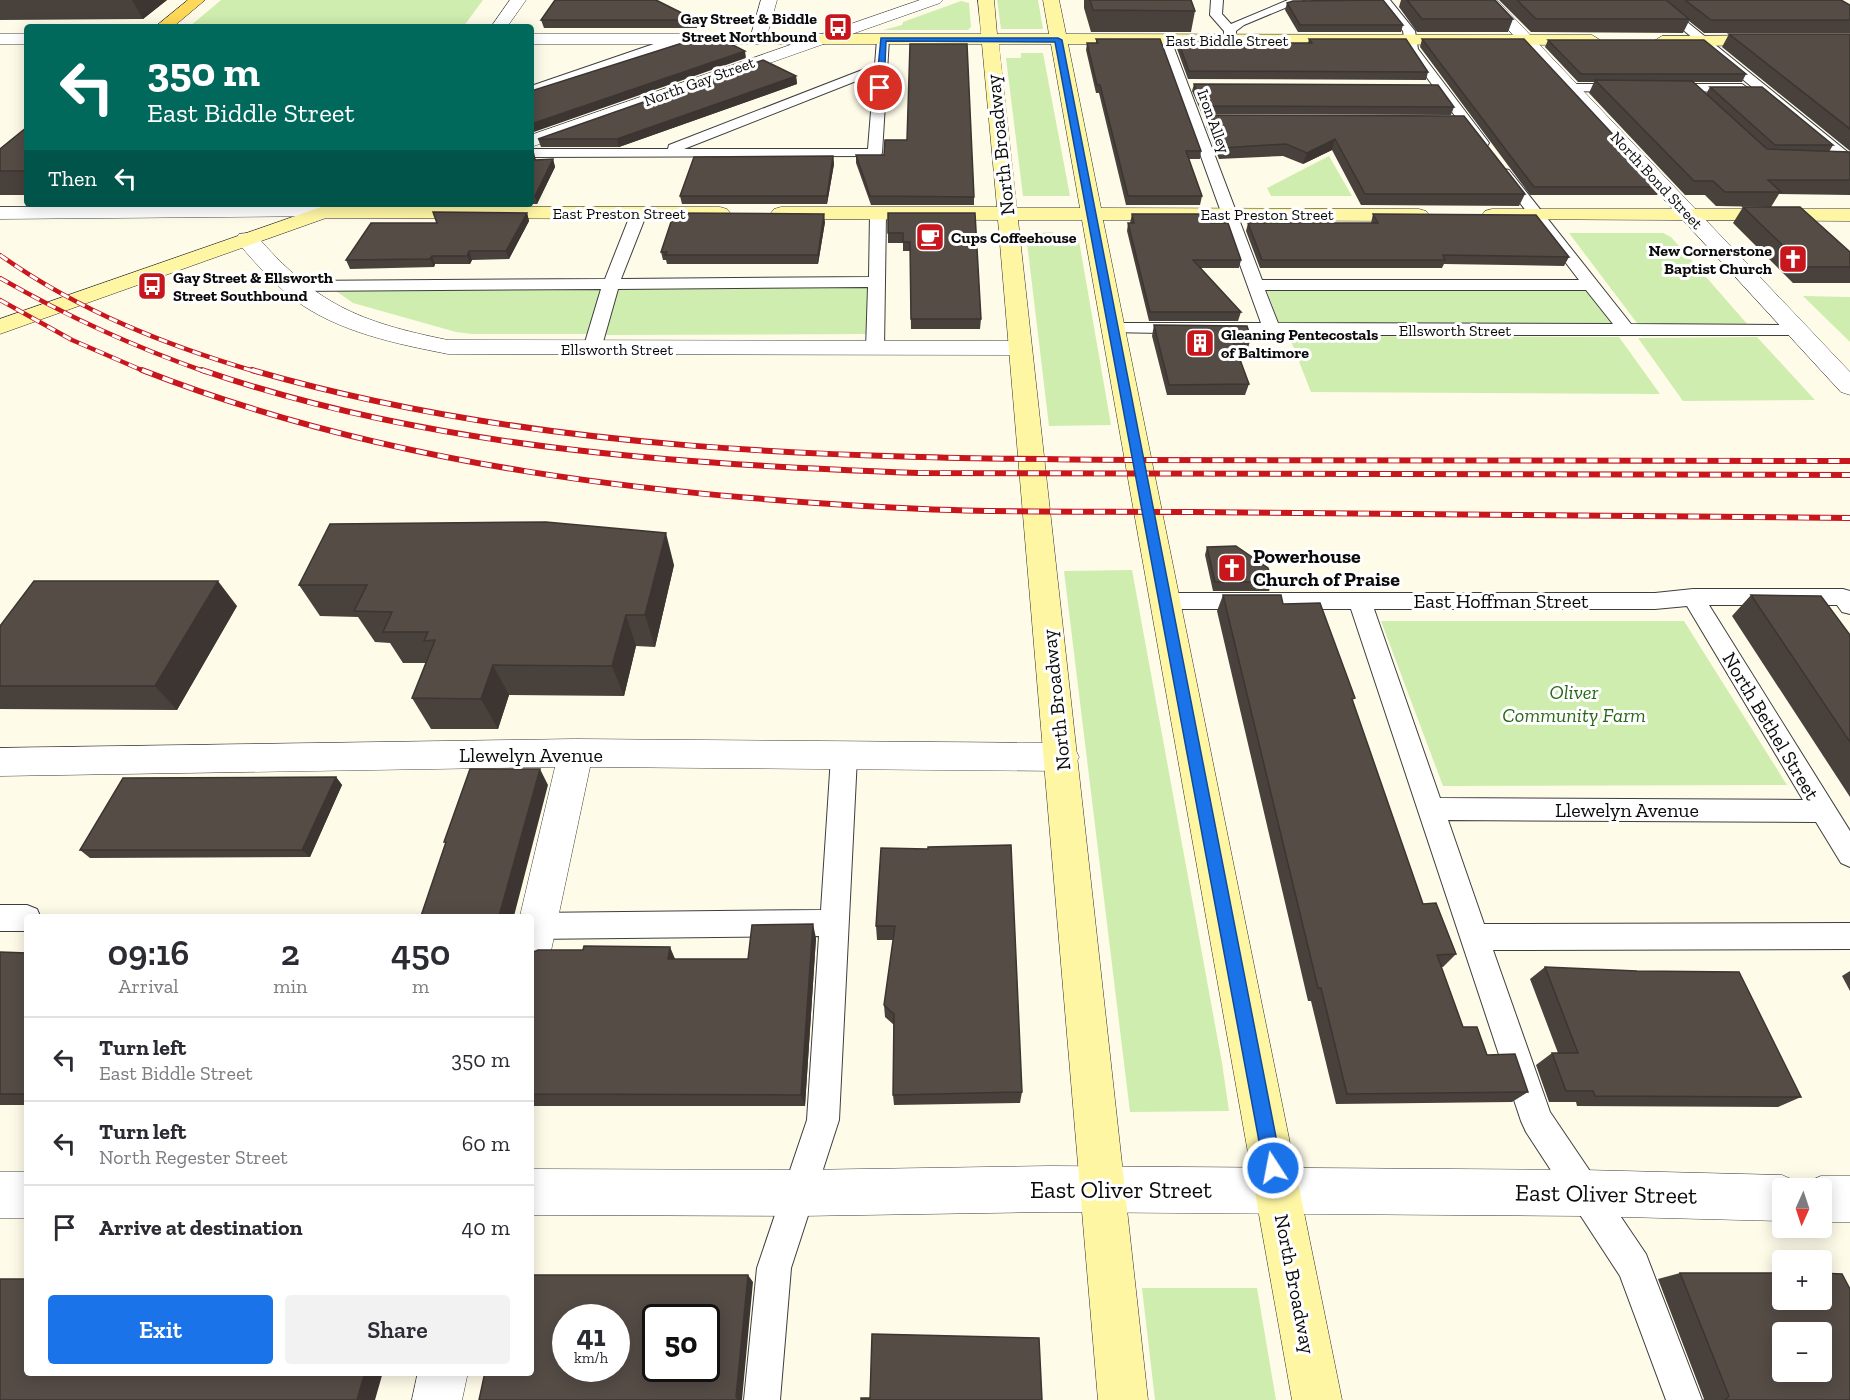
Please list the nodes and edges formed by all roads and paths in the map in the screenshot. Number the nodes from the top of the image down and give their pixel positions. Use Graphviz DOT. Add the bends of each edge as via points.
graph roads {
  1 [pos="197,0"];
  2 [pos="518,0"];
  3 [pos="769,0"];
  4 [pos="936,0"];
  5 [pos="986,0"];
  6 [pos="1051,0"];
  7 [pos="1217,0"];
  8 [pos="1298,0"];
  9 [pos="1384,0"];
  10 [pos="1489,0"];
  11 [pos="1653,0"];
  12 [pos="167,24"];
  13 [pos="501,24"];
  14 [pos="1230,35"];
  15 [pos="0,39"];
  16 [pos="24,39"];
  17 [pos="534,39"];
  18 [pos="680,39"];
  19 [pos="758,39"];
  20 [pos="823,39"];
  21 [pos="883,39"];
  22 [pos="989,40"];
  23 [pos="1058,40"];
  24 [pos="1165,40"];
  25 [pos="1410,40"];
  26 [pos="1525,40"];
  27 [pos="1604,40"];
  28 [pos="1850,40"];
  29 [pos="1649,41"];
  30 [pos="1706,41"];
  31 [pos="882,67"];
  32 [pos="1418,86"];
  33 [pos="1441,86"];
  34 [pos="1572,88"];
  35 [pos="1630,88"];
  36 [pos="1653,88"];
  37 [pos="1688,88"];
  38 [pos="1762,88"];
  39 [pos="534,89"];
  40 [pos="1705,104"];
  41 [pos="534,140"];
  42 [pos="534,153"];
  43 [pos="664,153"];
  44 [pos="1824,159"];
  45 [pos="1849,160"];
  46 [pos="334,208"];
  47 [pos="0,213"];
  48 [pos="639,213"];
  49 [pos="735,213"];
  50 [pos="759,213"];
  51 [pos="878,214"];
  52 [pos="1007,214"];
  53 [pos="1092,214"];
  54 [pos="1230,214"];
  55 [pos="1442,215"];
  56 [pos="1477,215"];
  57 [pos="1536,215"];
  58 [pos="1690,215"];
  59 [pos="1850,215"];
  60 [pos="247,239"];
  61 [pos="877,282"];
  62 [pos="611,284"];
  63 [pos="1256,285"];
  64 [pos="1591,285"];
  65 [pos="294,286"];
  66 [pos="0,327"];
  67 [pos="1113,328"];
  68 [pos="1272,330"];
  69 [pos="1626,330"];
  70 [pos="1797,330"];
  71 [pos="592,348"];
  72 [pos="875,348"];
  73 [pos="1020,348"];
  74 [pos="1850,387"];
  75 [pos="1693,597"];
  76 [pos="1165,601"];
  77 [pos="1360,602"];
  78 [pos="1850,606"];
  79 [pos="576,753"];
  80 [pos="844,757"];
  81 [pos="1062,757"];
  82 [pos="0,762"];
  83 [pos="1432,809"];
  84 [pos="1822,810"];
  85 [pos="1850,855"];
  86 [pos="0,918"];
  87 [pos="24,918"];
  88 [pos="833,923"];
  89 [pos="534,930"];
  90 [pos="534,934"];
  91 [pos="1850,936"];
  92 [pos="1474,937"];
  93 [pos="1103,1190"];
  94 [pos="534,1192"];
  95 [pos="1278,1192"];
  96 [pos="800,1193"];
  97 [pos="1584,1193"];
  98 [pos="0,1195"];
  99 [pos="24,1195"];
  100 [pos="1772,1198"];
  101 [pos="1832,1199"];
  102 [pos="1850,1199"];
  103 [pos="442,1376"];
  104 [pos="437,1400"];
  105 [pos="762,1400"];
  106 [pos="1123,1400"];
  107 [pos="1317,1400"];
  108 [pos="1684,1400"];
  1 -- 12 [label="main road"];
  2 -- 13 [label="street"];
  3 -- 19 [label="street"];
  4 -- 20 [label="street, North Gay Street"];
  5 -- 22 [label="main road, North Broadway"];
  6 -- 23 [label="main road, North Broadway"];
  7 -- 14 [label="lane" via="1216,15"];
  8 -- 14 [label="lane" via="1240,23"];
  9 -- 25 [label="lane" via="1406,26"];
  10 -- 26 [label="street, North Bond Street"];
  11 -- 30 [label="lane"];
  14 -- 24 [label="main road, East Biddle Street"];
  14 -- 25 [label="main road, East Biddle Street"];
  15 -- 16 [label="street"];
  17 -- 18 [label="street, East Biddle Street"];
  18 -- 19 [label="street, East Biddle Street"];
  18 -- 39 [label="lane"];
  19 -- 20 [label="street, East Biddle Street"];
  20 -- 21 [label="main road, East Biddle Street"];
  20 -- 41 [label="street, North Gay Street"];
  21 -- 22 [label="main road, East Biddle Street"];
  21 -- 31 [label="lane"];
  22 -- 23 [label="main road, East Biddle Street"];
  22 -- 52 [label="main road, North Broadway"];
  23 -- 24 [label="main road, East Biddle Street"];
  23 -- 53 [label="main road, North Broadway"];
  24 -- 54 [label="lane, Iron Alley" via="1189,85"];
  25 -- 26 [label="main road, East Biddle Street"];
  25 -- 33 [label="lane" via="1412,49"];
  26 -- 27 [label="main road, East Biddle Street"];
  26 -- 34 [label="street, North Bond Street"];
  28 -- 30 [label="main road"];
  29 -- 30 [label="main road"];
  30 -- 38 [label="lane"];
  31 -- 43 [label="lane"];
  31 -- 43 [label="lane" via="875,153"];
  32 -- 33 [label="lane"];
  33 -- 57 [label="lane" via="1460,121"];
  34 -- 35 [label="lane"];
  34 -- 58 [label="street, North Bond Street"];
  36 -- 37 [label="lane"];
  37 -- 38 [label="lane"];
  37 -- 40 [label="lane"];
  38 -- 45 [label="lane"];
  42 -- 43 [label="lane"];
  44 -- 45 [label="lane"];
  46 -- 47 [label="street, East Preston Street"];
  46 -- 48 [label="main road, East Preston Street"];
  46 -- 60 [label="main road"];
  48 -- 49 [label="main road, East Preston Street"];
  48 -- 62 [label="lane"];
  50 -- 51 [label="main road, East Preston Street"];
  51 -- 52 [label="main road, East Preston Street"];
  51 -- 61 [label="lane"];
  52 -- 53 [label="main road, East Preston Street"];
  52 -- 73 [label="main road, North Broadway"];
  53 -- 54 [label="main road, East Preston Street"];
  53 -- 67 [label="main road, North Broadway"];
  54 -- 55 [label="main road, East Preston Street"];
  54 -- 63 [label="lane, Iron Alley"];
  56 -- 57 [label="main road"];
  57 -- 58 [label="main road"];
  57 -- 64 [label="lane"];
  58 -- 59 [label="main road"];
  58 -- 70 [label="street, North Bond Street"];
  60 -- 65 [label="street, Ellsworth Street"];
  60 -- 66 [label="main road"];
  61 -- 62 [label="lane"];
  61 -- 72 [label="lane"];
  62 -- 65 [label="lane"];
  62 -- 71 [label="lane"];
  63 -- 64 [label="lane"];
  63 -- 68 [label="lane, Iron Alley"];
  64 -- 69 [label="lane"];
  65 -- 71 [label="street, Ellsworth Street" via="325,309 417,341 448,347"];
  67 -- 68 [label="lane, Ellsworth Street"];
  67 -- 76 [label="main road, North Broadway"];
  68 -- 69 [label="lane, Ellsworth Street"];
  69 -- 70 [label="lane, Ellsworth Street"];
  70 -- 74 [label="street, North Bond Street"];
  71 -- 72 [label="street, Ellsworth Street"];
  72 -- 73 [label="street, Ellsworth Street"];
  73 -- 81 [label="main road, North Broadway"];
  75 -- 77 [label="lane, East Hoffman Street" via="1655,601"];
  75 -- 78 [label="lane, East Hoffman Street" via="1843,597"];
  75 -- 84 [label="lane, North Bethel Street"];
  76 -- 77 [label="lane, East Hoffman Street"];
  76 -- 95 [label="main road, North Broadway"];
  77 -- 83 [label="lane"];
  79 -- 80 [label="street, Llewelyn Avenue"];
  79 -- 82 [label="street, Llewelyn Avenue"];
  79 -- 89 [label="street"];
  80 -- 81 [label="street, Llewelyn Avenue"];
  80 -- 88 [label="lane"];
  81 -- 93 [label="main road, North Broadway"];
  83 -- 84 [label="lane, Llewelyn Avenue"];
  83 -- 92 [label="lane"];
  84 -- 85 [label="lane, North Bethel Street"];
  86 -- 87 [label="lane"];
  88 -- 90 [label="lane"];
  88 -- 96 [label="lane" via="823,1120"];
  91 -- 92 [label="lane"];
  92 -- 97 [label="lane" via="1537,1121"];
  93 -- 95 [label="street, East Oliver Street"];
  93 -- 96 [label="street, East Oliver Street"];
  93 -- 106 [label="main road, North Broadway"];
  94 -- 96 [label="street, East Oliver Street"];
  95 -- 97 [label="street, East Oliver Street"];
  95 -- 107 [label="main road, North Broadway"];
  96 -- 105 [label="lane" via="774,1268"];
  97 -- 100 [label="street, East Oliver Street"];
  97 -- 108 [label="lane" via="1634,1266"];
  98 -- 99 [label="street"];
  101 -- 102 [label="street"];
  103 -- 104 [label="street"];
}
